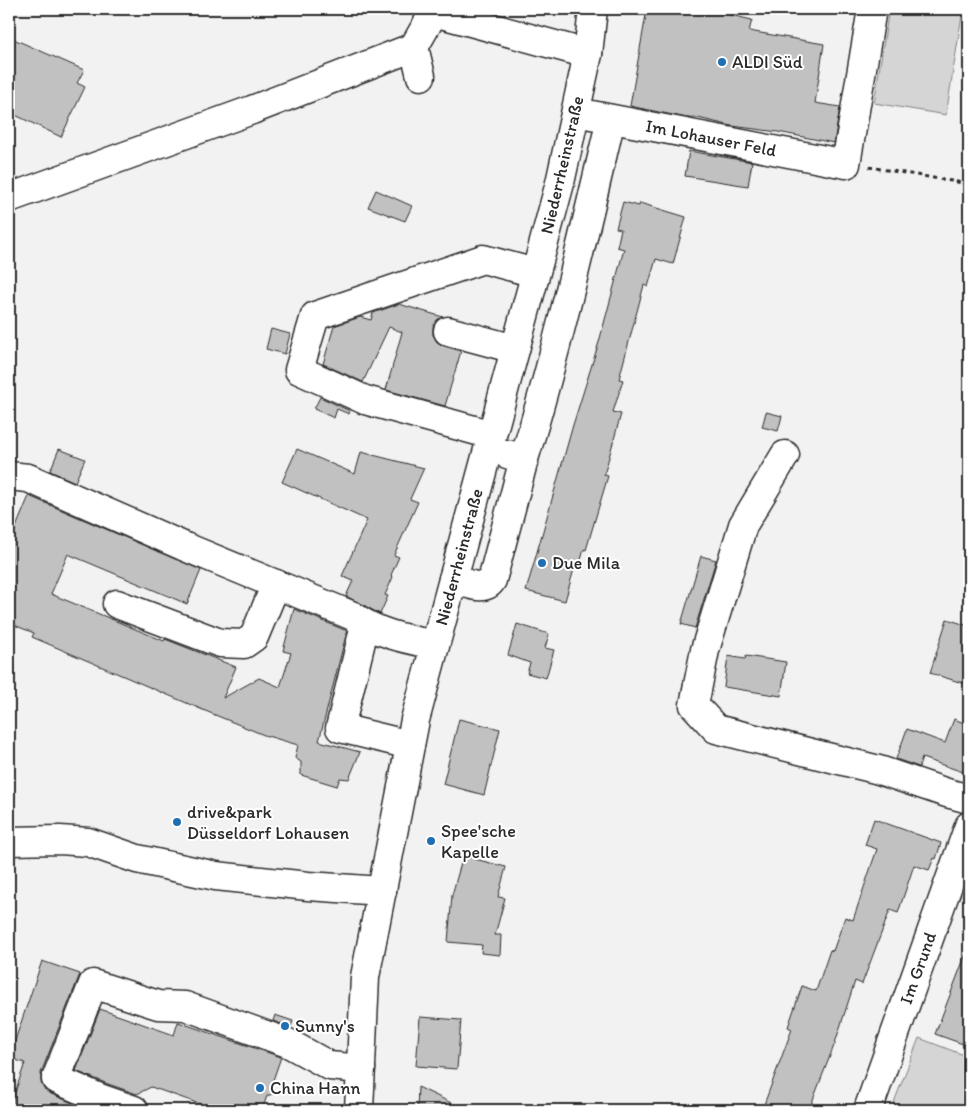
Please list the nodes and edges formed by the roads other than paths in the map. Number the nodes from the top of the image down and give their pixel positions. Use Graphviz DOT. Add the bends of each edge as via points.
graph roads {
  1 [pos="593,9"];
  2 [pos="872,9"];
  3 [pos="414,47"];
  4 [pos="588,54"];
  5 [pos="421,76"];
  6 [pos="576,112"];
  7 [pos="611,119"];
  8 [pos="562,176"];
  9 [pos="595,186"];
  10 [pos="9,198"];
  11 [pos="534,280"];
  12 [pos="569,296"];
  13 [pos="448,331"];
  14 [pos="515,349"];
  15 [pos="506,381"];
  16 [pos="544,391"];
  17 [pos="490,442"];
  18 [pos="784,455"];
  19 [pos="524,460"];
  20 [pos="9,476"];
  21 [pos="453,578"];
  22 [pos="276,584"];
  23 [pos="117,604"];
  24 [pos="365,625"];
  25 [pos="435,645"];
  26 [pos="410,744"];
  27 [pos="969,799"];
  28 [pos="969,826"];
  29 [pos="9,841"];
  30 [pos="382,891"];
  31 [pos="361,1069"];
  32 [pos="134,1110"];
  33 [pos="360,1110"];
  34 [pos="868,1110"];
  1 -- 4 [label="street, Niederrheinstraße"];
  2 -- 7 [label="street, Im Lohauser Feld" via="846,164"];
  3 -- 4 [label="street" via="434,12"];
  3 -- 5 [label="street"];
  3 -- 10 [label="street"];
  4 -- 6 [label="street, Niederrheinstraße"];
  6 -- 7 [label="street, Im Lohauser Feld"];
  6 -- 8 [label="street, Niederrheinstraße"];
  7 -- 9 [label="street"];
  8 -- 9 [label="street"];
  8 -- 11 [label="street, Niederrheinstraße"];
  9 -- 12 [label="street"];
  11 -- 12 [label="street"];
  11 -- 14 [label="street, Niederrheinstraße"];
  11 -- 17 [label="street" via="483,259 315,316 299,370 365,400"];
  12 -- 16 [label="street"];
  13 -- 14 [label="street"];
  14 -- 15 [label="street, Niederrheinstraße"];
  15 -- 16 [label="street"];
  15 -- 17 [label="street, Niederrheinstraße"];
  16 -- 19 [label="street"];
  17 -- 19 [label="street"];
  17 -- 21 [label="street, Niederrheinstraße"];
  18 -- 27 [label="street" via="743,525 705,650 694,705 716,729 879,770"];
  19 -- 21 [label="street" via="489,585 484,587"];
  20 -- 22 [label="street" via="28,478"];
  21 -- 25 [label="street, Niederrheinstraße"];
  22 -- 23 [label="street" via="254,637 244,644 220,642"];
  22 -- 24 [label="street" via="353,616"];
  24 -- 25 [label="street" via="392,636"];
  24 -- 26 [label="street" via="340,728"];
  25 -- 26 [label="street, Niederrheinstraße"];
  26 -- 30 [label="street, Niederrheinstraße"];
  28 -- 34 [label="street, Im Grund"];
  29 -- 30 [label="street" via="88,842 137,858 216,876"];
  30 -- 31 [label="street, Niederrheinstraße" via="365,977"];
  31 -- 32 [label="street" via="330,1066 288,1043 185,1006 158,1005 93,984 56,1079"];
  31 -- 33 [label="street, Niederrheinstraße"];
}
